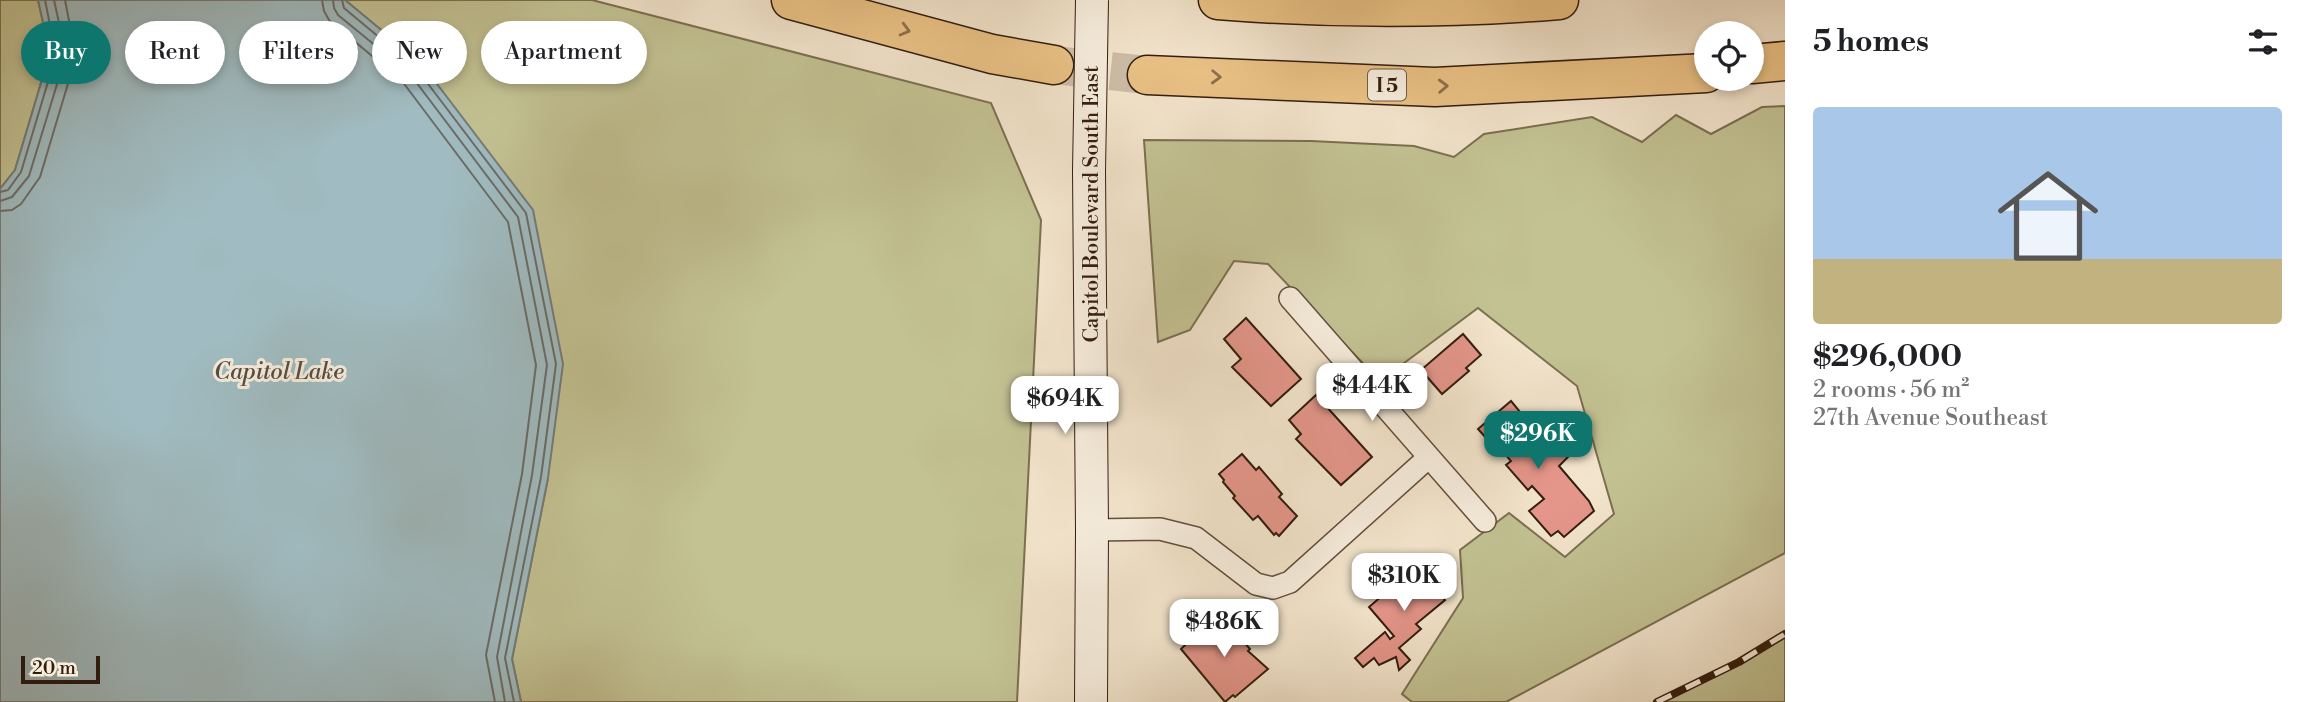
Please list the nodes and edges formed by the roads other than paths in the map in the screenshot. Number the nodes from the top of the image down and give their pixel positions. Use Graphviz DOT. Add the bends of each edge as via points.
graph roads {
  1 [pos="791,0"];
  2 [pos="1092,0"];
  3 [pos="1218,0"];
  4 [pos="1559,0"];
  5 [pos="1785,61"];
  6 [pos="1764,63"];
  7 [pos="1054,65"];
  8 [pos="1785,69"];
  9 [pos="1764,70"];
  10 [pos="1694,72"];
  11 [pos="1147,75"];
  12 [pos="1290,299"];
  13 [pos="1429,457"];
  14 [pos="1485,521"];
  15 [pos="1092,530"];
  16 [pos="1091,702"];
  1 -- 7 [label="highway, one-way" via="992,54"];
  2 -- 15 [label="main road, Capitol Boulevard South East, bridge"];
  3 -- 4 [label="highway" via="1409,6"];
  5 -- 6 [label="highway"];
  8 -- 9 [label="highway"];
  11 -- 10 [label="highway, I 5, one-way" via="1435,87"];
  12 -- 13 [label="street"];
  13 -- 14 [label="street"];
  13 -- 15 [label="street" via="1290,582 1273,588 1256,584 1196,538 1160,528"];
  15 -- 16 [label="main road, Capitol Boulevard South East"];
}
